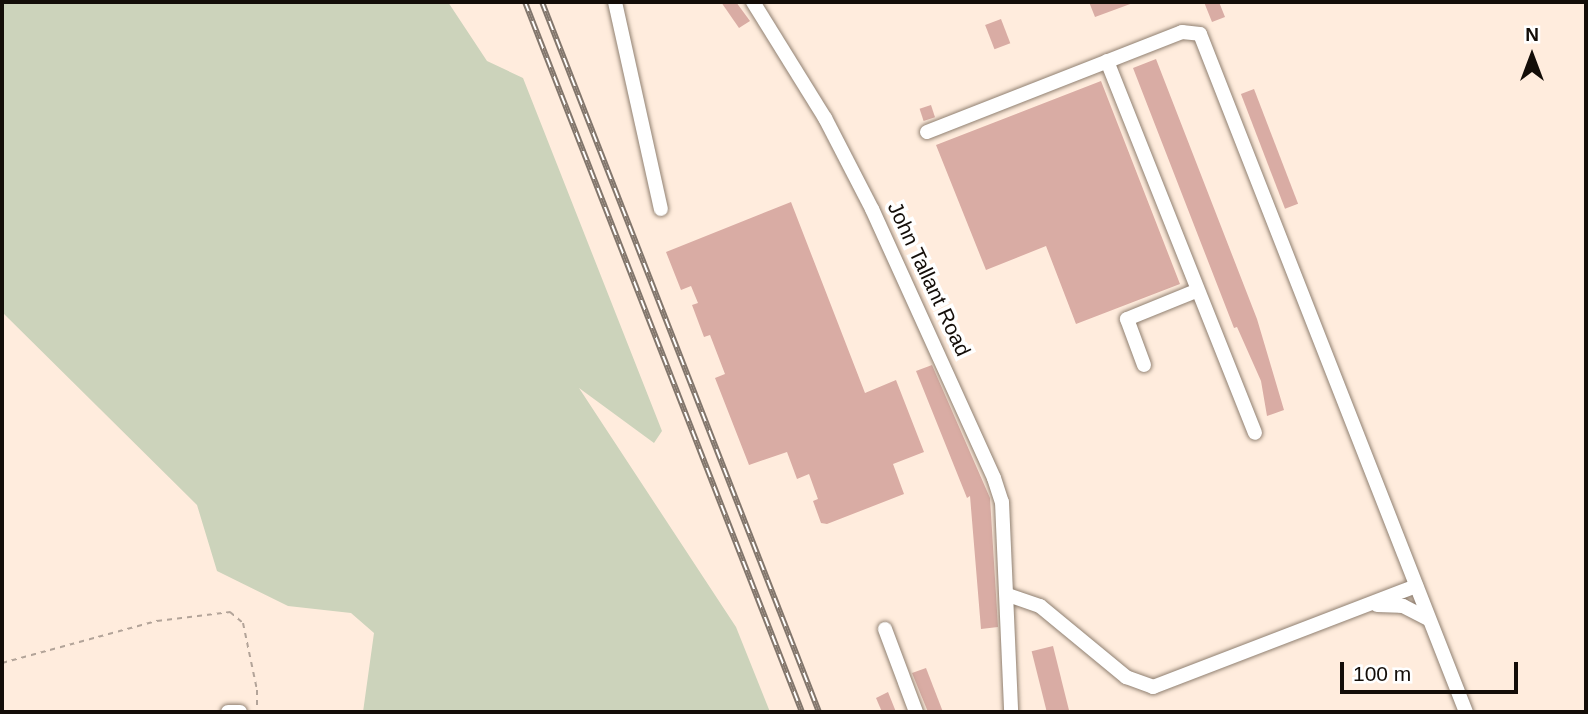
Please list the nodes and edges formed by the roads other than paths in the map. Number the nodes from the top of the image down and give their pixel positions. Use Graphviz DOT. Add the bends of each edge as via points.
graph roads {
  1 [pos="615,2"];
  2 [pos="753,2"];
  3 [pos="1107,61"];
  4 [pos="927,132"];
  5 [pos="662,209"];
  6 [pos="1196,291"];
  7 [pos="1144,365"];
  8 [pos="1255,433"];
  9 [pos="1416,586"];
  10 [pos="1008,595"];
  11 [pos="1372,605"];
  12 [pos="1429,619"];
  13 [pos="885,629"];
  14 [pos="229,712"];
  15 [pos="240,712"];
  16 [pos="916,712"];
  17 [pos="1011,712"];
  18 [pos="1466,712"];
  1 -- 5 [label="street"];
  2 -- 10 [label="street, John Tallant Road" via="825,118 941,351 999,491"];
  3 -- 4 [label="street"];
  3 -- 6 [label="street"];
  3 -- 9 [label="street" via="1182,32 1200,34"];
  6 -- 7 [label="street" via="1127,319"];
  6 -- 8 [label="street"];
  9 -- 11 [label="street"];
  9 -- 12 [label="street"];
  10 -- 11 [label="street" via="1040,607 1126,677 1153,688"];
  10 -- 17 [label="street, John Tallant Road"];
  11 -- 12 [label="street" via="1403,606"];
  12 -- 18 [label="street"];
  13 -- 16 [label="street"];
  14 -- 15 [label="street"];
}
